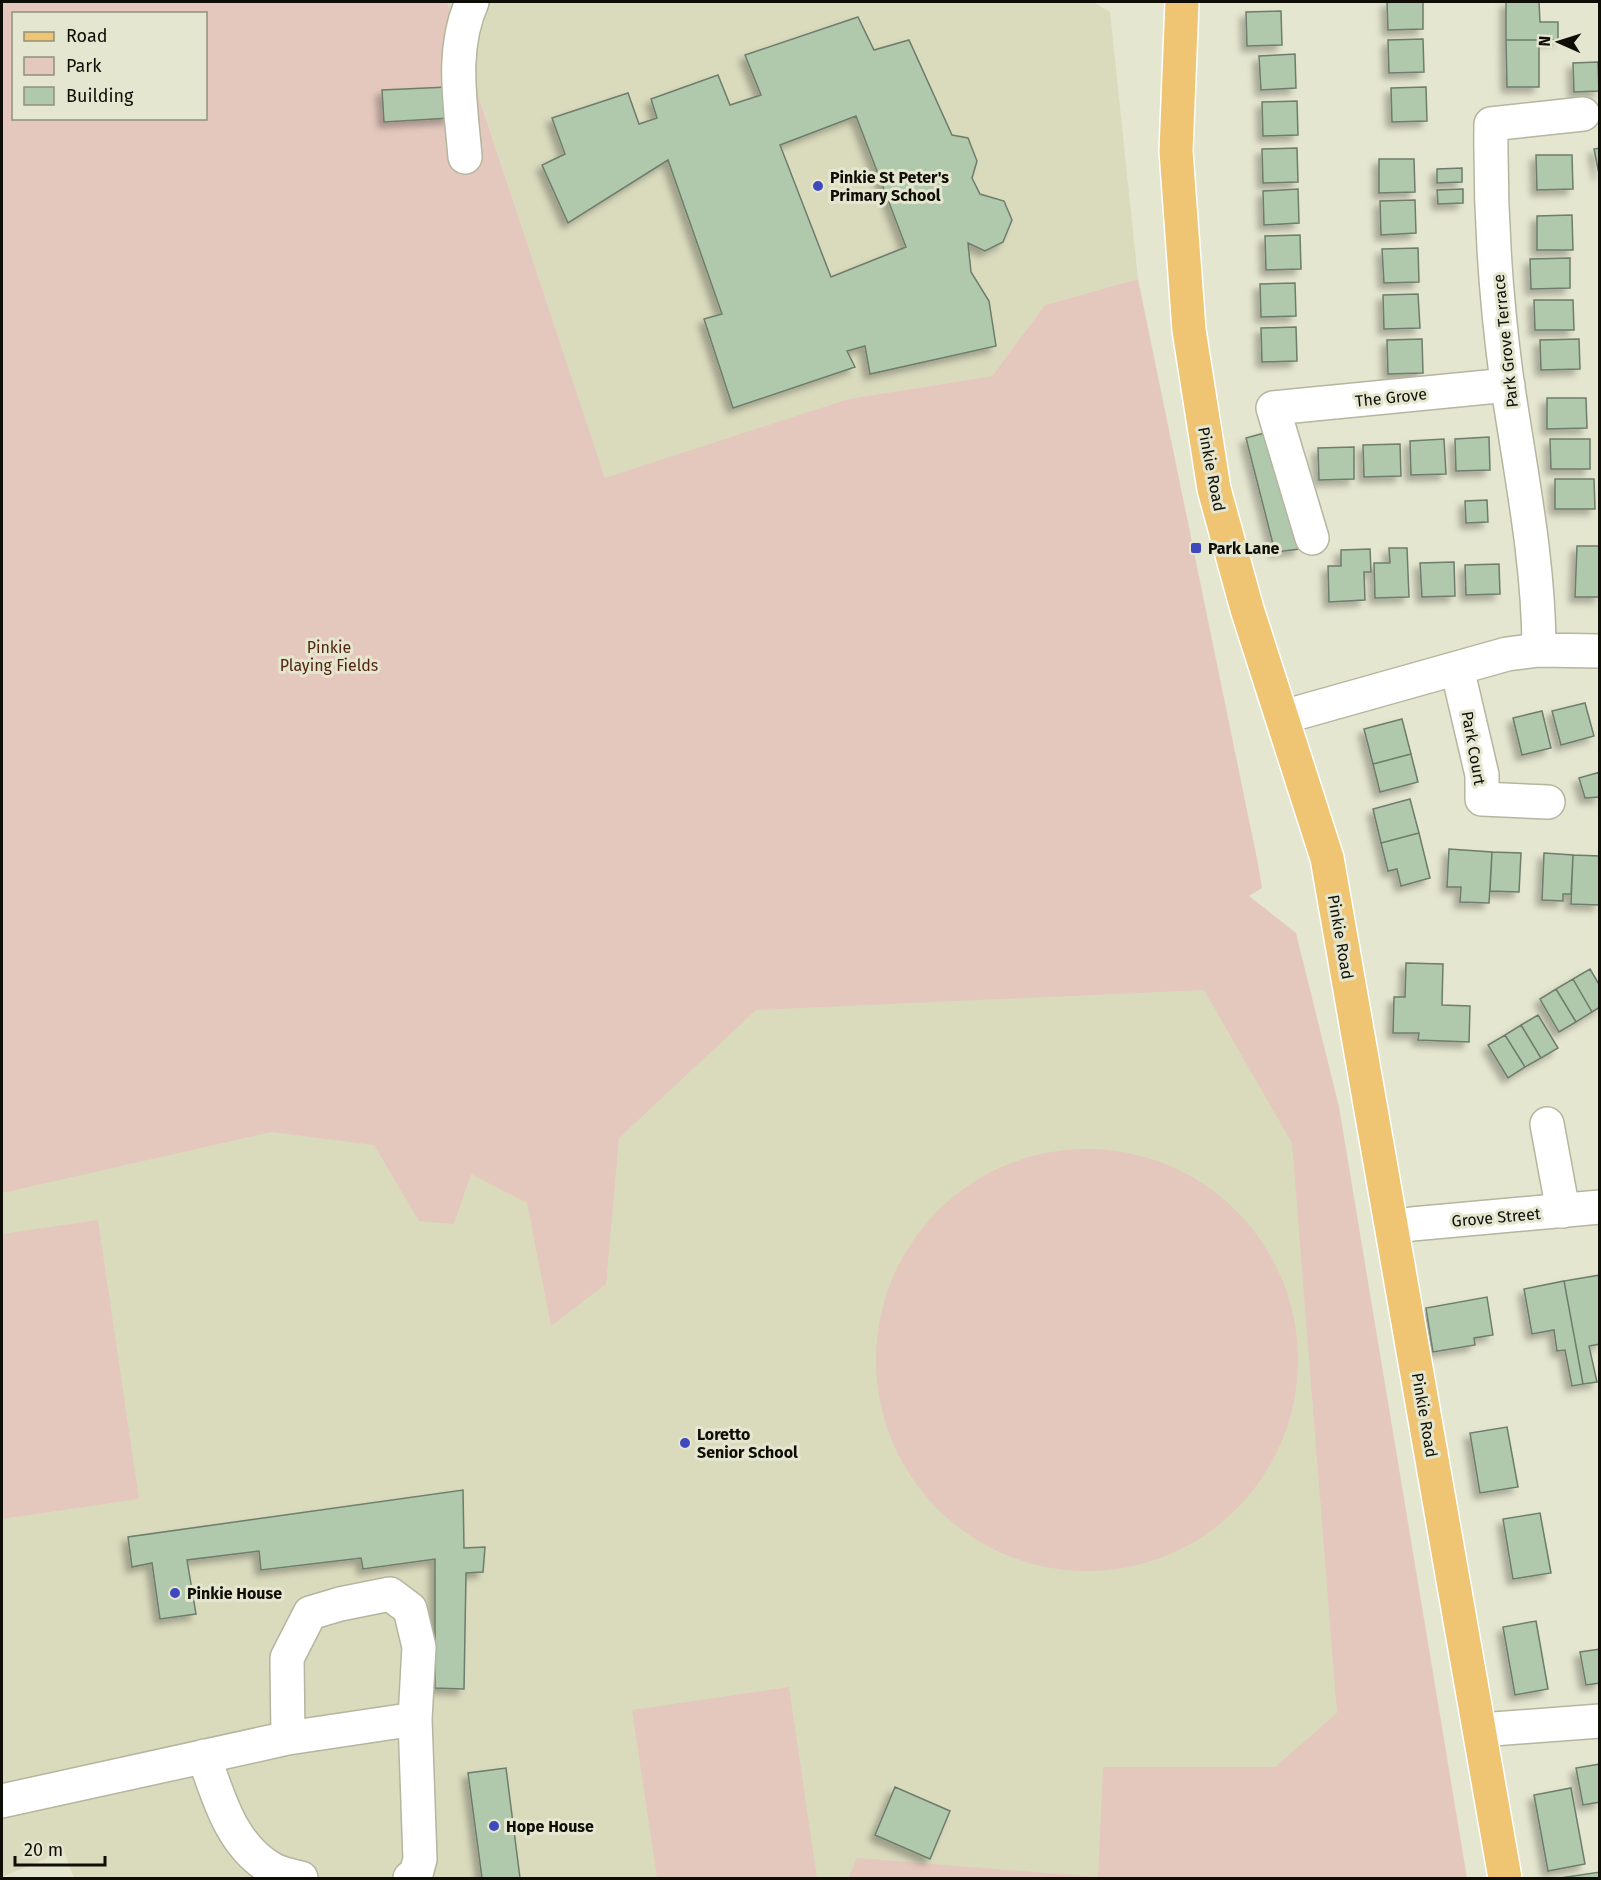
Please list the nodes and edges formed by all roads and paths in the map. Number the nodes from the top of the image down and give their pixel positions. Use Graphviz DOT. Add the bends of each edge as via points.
graph roads {
  1 [pos="472,2"];
  2 [pos="1182,2"];
  3 [pos="1583,114"];
  4 [pos="465,157"];
  5 [pos="1508,385"];
  6 [pos="1312,538"];
  7 [pos="1539,650"];
  8 [pos="1599,651"];
  9 [pos="1456,668"];
  10 [pos="1283,717"];
  11 [pos="1548,802"];
  12 [pos="1547,1124"];
  13 [pos="1599,1207"];
  14 [pos="1563,1211"];
  15 [pos="1392,1228"];
  16 [pos="415,1719"];
  17 [pos="1599,1721"];
  18 [pos="1480,1730"];
  19 [pos="288,1738"];
  20 [pos="204,1756"];
  21 [pos="2,1801"];
  22 [pos="301,1878"];
  23 [pos="410,1878"];
  24 [pos="1505,1878"];
  1 -- 4 [label="street" via="463,22 458,70"];
  2 -- 10 [label="main road, Pinkie Road" via="1176,151 1189,330 1214,489 1246,609"];
  3 -- 5 [label="street, Park Grove Terrace" via="1491,124 1491,208"];
  5 -- 6 [label="street, The Grove" via="1273,408"];
  5 -- 7 [label="street, Park Grove Terrace" via="1530,540"];
  7 -- 8 [label="street"];
  7 -- 9 [label="street" via="1506,654"];
  9 -- 10 [label="street"];
  9 -- 11 [label="street, Park Court" via="1482,775 1482,799"];
  10 -- 15 [label="main road, Pinkie Road" via="1328,858"];
  12 -- 14 [label="street"];
  13 -- 14 [label="street, Grove Street"];
  14 -- 15 [label="street, Grove Street"];
  15 -- 18 [label="main road, Pinkie Road"];
  16 -- 19 [label="street"];
  16 -- 19 [label="street" via="419,1647 410,1609 390,1594 310,1613 287,1658"];
  16 -- 23 [label="street" via="420,1859 416,1874"];
  17 -- 18 [label="street"];
  18 -- 24 [label="main road, Pinkie Road"];
  19 -- 20 [label="street"];
  20 -- 21 [label="street"];
  20 -- 22 [label="street" via="221,1806 237,1835 273,1870"];
}
